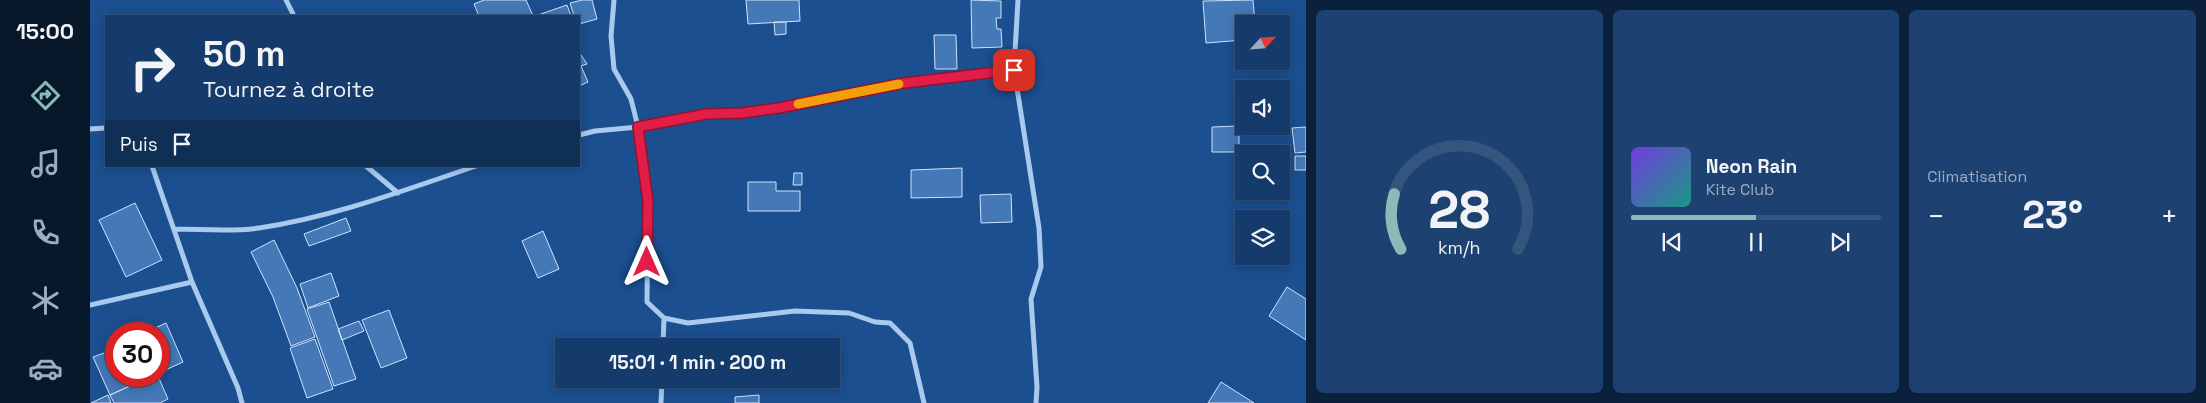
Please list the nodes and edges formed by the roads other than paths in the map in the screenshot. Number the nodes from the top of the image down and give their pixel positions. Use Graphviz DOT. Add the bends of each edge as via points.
graph roads {
  1 [pos="286,0"];
  2 [pos="614,0"];
  3 [pos="1018,0"];
  4 [pos="294,15"];
  5 [pos="1014,70"];
  6 [pos="638,127"];
  7 [pos="105,128"];
  8 [pos="90,129"];
  9 [pos="580,135"];
  10 [pos="152,167"];
  11 [pos="367,167"];
  12 [pos="473,167"];
  13 [pos="398,193"];
  14 [pos="175,229"];
  15 [pos="192,282"];
  16 [pos="90,305"];
  17 [pos="664,318"];
  18 [pos="663,338"];
  19 [pos="661,388"];
  20 [pos="242,403"];
  21 [pos="660,403"];
  22 [pos="924,403"];
  23 [pos="1036,403"];
  1 -- 4 [label="street"];
  2 -- 6 [label="street" via="611,36 614,68 630,99"];
  3 -- 5 [label="street"];
  5 -- 6 [label="street" via="904,83 779,108 706,114"];
  5 -- 23 [label="street" via="1039,228 1041,267 1031,299"];
  6 -- 9 [label="street"];
  6 -- 17 [label="street" via="648,202 647,302"];
  7 -- 8 [label="street"];
  10 -- 14 [label="street"];
  11 -- 13 [label="street"];
  12 -- 13 [label="street"];
  13 -- 14 [label="street" via="323,215 258,228"];
  14 -- 15 [label="street"];
  15 -- 16 [label="street"];
  15 -- 20 [label="street"];
  17 -- 18 [label="street"];
  17 -- 22 [label="street" via="688,323 796,311 849,313 875,322 890,323 910,343"];
  19 -- 21 [label="street"];
}
